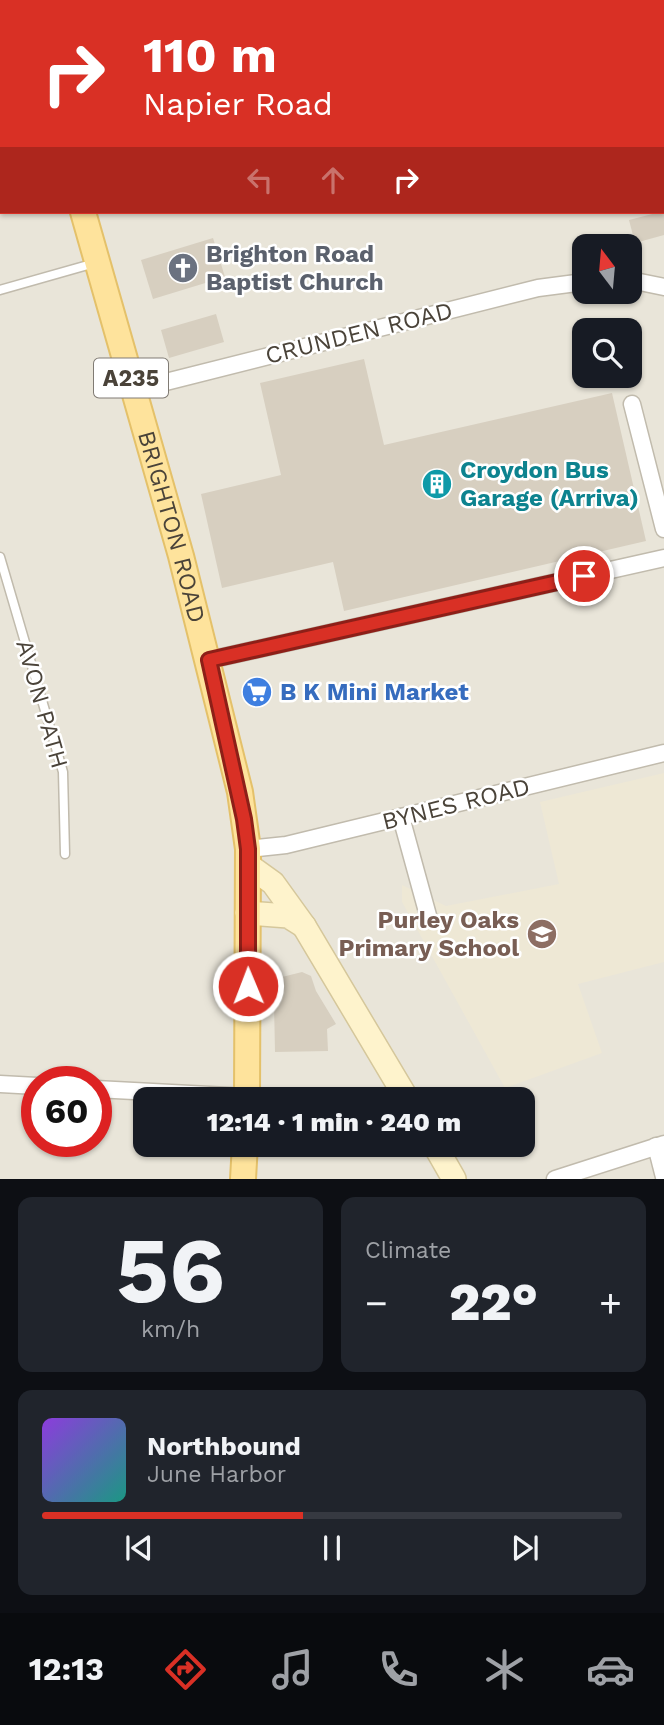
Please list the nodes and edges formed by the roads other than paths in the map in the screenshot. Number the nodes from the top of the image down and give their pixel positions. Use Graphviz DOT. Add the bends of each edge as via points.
graph roads {
  1 [pos="84,214"];
  2 [pos="97,262"];
  3 [pos="642,282"];
  4 [pos="572,284"];
  5 [pos="664,287"];
  6 [pos="0,290"];
  7 [pos="134,390"];
  8 [pos="632,404"];
  9 [pos="664,529"];
  10 [pos="0,557"];
  11 [pos="664,558"];
  12 [pos="209,660"];
  13 [pos="664,753"];
  14 [pos="401,817"];
  15 [pos="65,854"];
  16 [pos="248,857"];
  17 [pos="247,913"];
  18 [pos="429,919"];
  19 [pos="304,926"];
  20 [pos="0,1084"];
  21 [pos="21,1085"];
  22 [pos="247,1087"];
  23 [pos="400,1087"];
  24 [pos="112,1090"];
  25 [pos="133,1091"];
  26 [pos="660,1145"];
  27 [pos="244,1157"];
  28 [pos="441,1157"];
  29 [pos="664,1177"];
  30 [pos="243,1179"];
  31 [pos="454,1179"];
  32 [pos="555,1179"];
  1 -- 2 [label="main road, BRIGHTON ROAD / A235"];
  2 -- 6 [label="lane"];
  2 -- 7 [label="main road, BRIGHTON ROAD / A235"];
  3 -- 5 [label="street"];
  4 -- 7 [label="street, CRUNDEN ROAD" via="538,288"];
  7 -- 12 [label="main road, BRIGHTON ROAD / A235"];
  8 -- 9 [label="street"];
  10 -- 15 [label="lane, AVON PATH" via="63,772"];
  11 -- 12 [label="street"];
  12 -- 16 [label="main road, BRIGHTON ROAD / A235" via="240,792"];
  13 -- 14 [label="street, BYNES ROAD"];
  14 -- 16 [label="street, BYNES ROAD"];
  14 -- 18 [label="street"];
  16 -- 17 [label="main road, BRIGHTON ROAD / A235"];
  16 -- 19 [label="main road"];
  17 -- 19 [label="main road" via="288,916"];
  17 -- 22 [label="main road, BRIGHTON ROAD / A235"];
  19 -- 23 [label="main road"];
  20 -- 21 [label="street"];
  24 -- 25 [label="street"];
  26 -- 29 [label="street"];
  26 -- 32 [label="street"];
  27 -- 30 [label="main road"];
  28 -- 31 [label="main road"];
}
